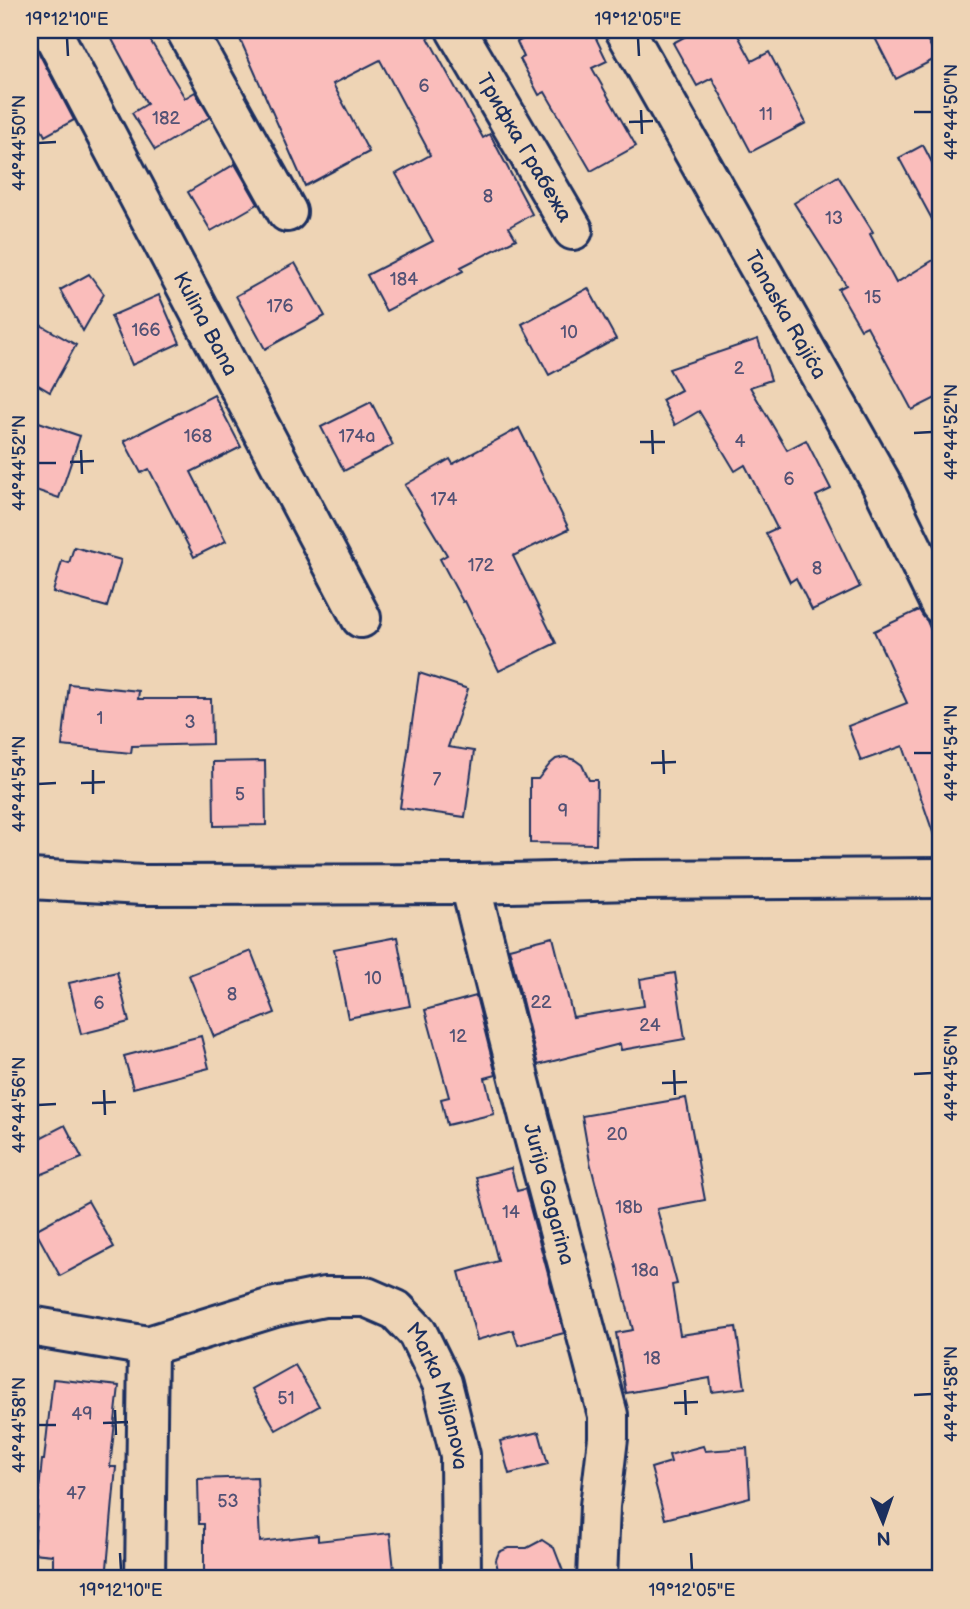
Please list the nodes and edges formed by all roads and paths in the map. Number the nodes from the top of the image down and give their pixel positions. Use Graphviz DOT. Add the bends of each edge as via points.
graph roads {
  1 [pos="51,30"];
  2 [pos="186,30"];
  3 [pos="456,30"];
  4 [pos="625,30"];
  5 [pos="287,212"];
  6 [pos="573,230"];
  7 [pos="940,604"];
  8 [pos="361,618"];
  9 [pos="940,878"];
  10 [pos="30,879"];
  11 [pos="470,884"];
  12 [pos="30,1325"];
  13 [pos="148,1346"];
  14 [pos="145,1579"];
  15 [pos="461,1579"];
  16 [pos="597,1579"];
  1 -- 8 [label="street, Kulina Bana"];
  2 -- 5 [label="street"];
  3 -- 6 [label="street, Трифка Грабежа"];
  4 -- 7 [label="street, Tanaska Rajića" via="880,481"];
  9 -- 11 [label="street"];
  10 -- 11 [label="street" via="144,885"];
  11 -- 16 [label="street, Jurija Gagarina" via="608,1415"];
  12 -- 13 [label="street, Marka Miljanova"];
  13 -- 14 [label="street"];
  13 -- 15 [label="street, Marka Miljanova" via="275,1307 324,1297 366,1297 396,1310 417,1332 442,1382 460,1455"];
}
